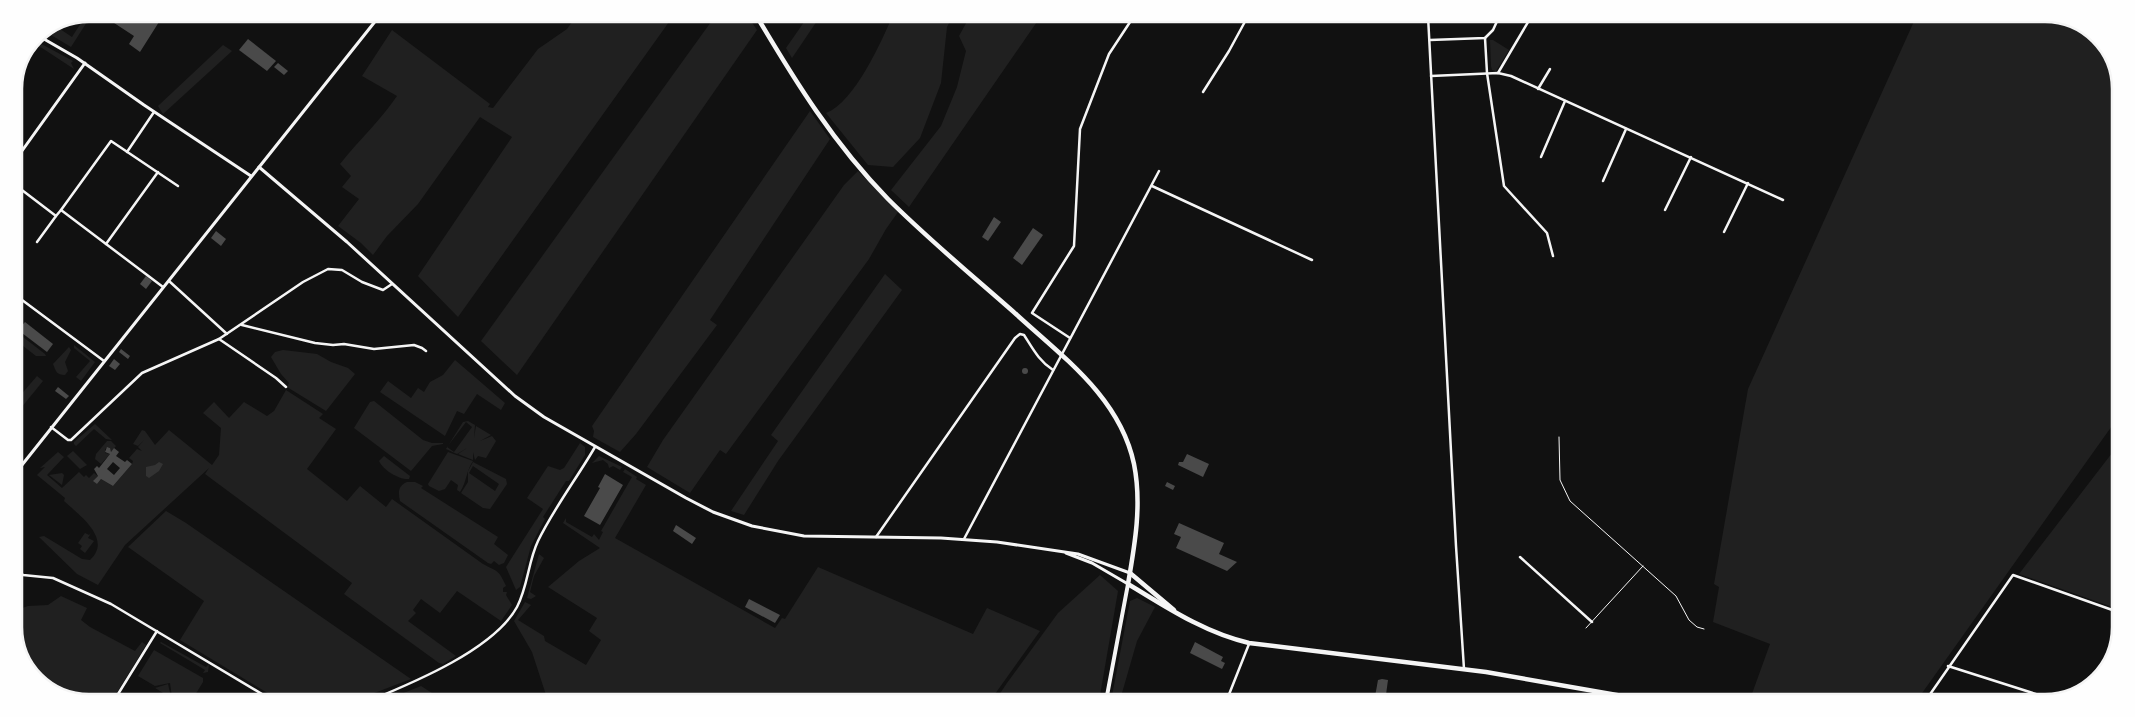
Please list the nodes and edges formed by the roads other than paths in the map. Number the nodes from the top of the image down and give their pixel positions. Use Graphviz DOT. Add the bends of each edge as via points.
graph roads {
  1 [pos="375,22"];
  2 [pos="760,22"];
  3 [pos="1130,22"];
  4 [pos="1245,22"];
  5 [pos="1428,22"];
  6 [pos="1496,22"];
  7 [pos="1527,22"];
  8 [pos="1485,38"];
  9 [pos="46,39"];
  10 [pos="1430,40"];
  11 [pos="85,63"];
  12 [pos="1550,69"];
  13 [pos="1487,73"];
  14 [pos="1498,73"];
  15 [pos="1432,76"];
  16 [pos="1538,89"];
  17 [pos="1203,92"];
  18 [pos="1565,101"];
  19 [pos="154,112"];
  20 [pos="1626,129"];
  21 [pos="22,151"];
  22 [pos="127,152"];
  23 [pos="1541,157"];
  24 [pos="1691,157"];
  25 [pos="259,166"];
  26 [pos="1159,171"];
  27 [pos="158,172"];
  28 [pos="251,176"];
  29 [pos="1602,181"];
  30 [pos="1748,183"];
  31 [pos="178,186"];
  32 [pos="1152,186"];
  33 [pos="22,190"];
  34 [pos="1783,200"];
  35 [pos="61,210"];
  36 [pos="1665,210"];
  37 [pos="56,216"];
  38 [pos="1724,232"];
  39 [pos="36,242"];
  40 [pos="106,244"];
  41 [pos="1553,256"];
  42 [pos="1312,260"];
  43 [pos="168,280"];
  44 [pos="392,284"];
  45 [pos="163,287"];
  46 [pos="22,300"];
  47 [pos="242,325"];
  48 [pos="227,334"];
  49 [pos="1070,338"];
  50 [pos="219,339"];
  51 [pos="426,351"];
  52 [pos="1061,355"];
  53 [pos="104,361"];
  54 [pos="1053,370"];
  55 [pos="286,387"];
  56 [pos="52,427"];
  57 [pos="1559,437"];
  58 [pos="596,447"];
  59 [pos="23,464"];
  60 [pos="876,537"];
  61 [pos="964,539"];
  62 [pos="1061,552"];
  63 [pos="1520,557"];
  64 [pos="1643,566"];
  65 [pos="1130,573"];
  66 [pos="23,575"];
  67 [pos="1128,584"];
  68 [pos="2112,610"];
  69 [pos="1175,611"];
  70 [pos="1592,622"];
  71 [pos="1586,628"];
  72 [pos="1704,629"];
  73 [pos="157,631"];
  74 [pos="1250,643"];
  75 [pos="1948,666"];
  76 [pos="1464,669"];
  77 [pos="118,694"];
  78 [pos="262,694"];
  79 [pos="386,694"];
  80 [pos="1107,694"];
  81 [pos="1229,694"];
  82 [pos="1615,694"];
  83 [pos="1930,694"];
  84 [pos="2036,694"];
  1 -- 25 [label="street"];
  2 -- 52 [label="main road" via="813,108 858,167 913,222"];
  3 -- 49 [label="street" via="1108,54 1080,129 1074,246 1032,313"];
  4 -- 17 [label="street"];
  5 -- 10 [label="street"];
  6 -- 8 [label="street"];
  7 -- 14 [label="street"];
  8 -- 10 [label="street"];
  8 -- 13 [label="street"];
  9 -- 11 [label="street"];
  10 -- 15 [label="street"];
  11 -- 19 [label="street"];
  11 -- 21 [label="street"];
  12 -- 16 [label="street"];
  13 -- 14 [label="street"];
  13 -- 15 [label="street"];
  13 -- 41 [label="street" via="1504,186 1547,233"];
  14 -- 16 [label="street"];
  15 -- 76 [label="street"];
  16 -- 18 [label="street"];
  18 -- 20 [label="street"];
  18 -- 23 [label="street"];
  19 -- 22 [label="street"];
  19 -- 28 [label="street"];
  20 -- 24 [label="street"];
  20 -- 29 [label="street"];
  22 -- 27 [label="street"];
  22 -- 35 [label="street" via="111,141"];
  24 -- 30 [label="street"];
  24 -- 36 [label="street"];
  25 -- 28 [label="street"];
  25 -- 44 [label="street"];
  26 -- 32 [label="street"];
  27 -- 31 [label="street"];
  27 -- 40 [label="street"];
  28 -- 43 [label="street"];
  30 -- 34 [label="street"];
  30 -- 38 [label="street"];
  32 -- 42 [label="street"];
  32 -- 49 [label="street"];
  33 -- 37 [label="street"];
  35 -- 37 [label="street"];
  35 -- 40 [label="street"];
  37 -- 39 [label="street"];
  40 -- 45 [label="street"];
  43 -- 45 [label="street"];
  43 -- 48 [label="street"];
  44 -- 47 [label="street" via="383,290 342,270 328,269 303,282"];
  44 -- 58 [label="street" via="515,396"];
  45 -- 53 [label="street"];
  46 -- 53 [label="street"];
  47 -- 48 [label="street"];
  47 -- 51 [label="street" via="315,343 374,349 414,345"];
  48 -- 50 [label="street"];
  49 -- 52 [label="street"];
  50 -- 55 [label="street"];
  50 -- 56 [label="street" via="142,373 70,440"];
  52 -- 54 [label="street"];
  52 -- 65 [label="main road" via="1104,400 1131,453 1138,504"];
  53 -- 56 [label="street"];
  54 -- 60 [label="street" via="1044,364 1024,335 1015,338"];
  54 -- 61 [label="street"];
  56 -- 59 [label="street"];
  57 -- 64 [label="lane" via="1560,480 1570,500"];
  58 -- 60 [label="street" via="703,507 745,524 804,536"];
  58 -- 79 [label="street" via="538,542 520,599 511,616 501,627 441,669"];
  60 -- 61 [label="street"];
  61 -- 62 [label="street"];
  62 -- 65 [label="street" via="1093,558"];
  62 -- 67 [label="street" via="1092,563"];
  63 -- 70 [label="street"];
  64 -- 70 [label="lane"];
  64 -- 72 [label="lane" via="1676,596 1689,620"];
  65 -- 67 [label="main road"];
  65 -- 69 [label="main road"];
  66 -- 73 [label="street" via="53,578 111,604"];
  67 -- 69 [label="main road"];
  67 -- 80 [label="main road"];
  68 -- 75 [label="street" via="2013,575"];
  69 -- 74 [label="main road" via="1215,632"];
  70 -- 71 [label="lane"];
  73 -- 77 [label="street"];
  73 -- 78 [label="street"];
  74 -- 76 [label="main road"];
  74 -- 81 [label="street"];
  75 -- 83 [label="street"];
  75 -- 84 [label="street"];
  76 -- 82 [label="main road"];
}
